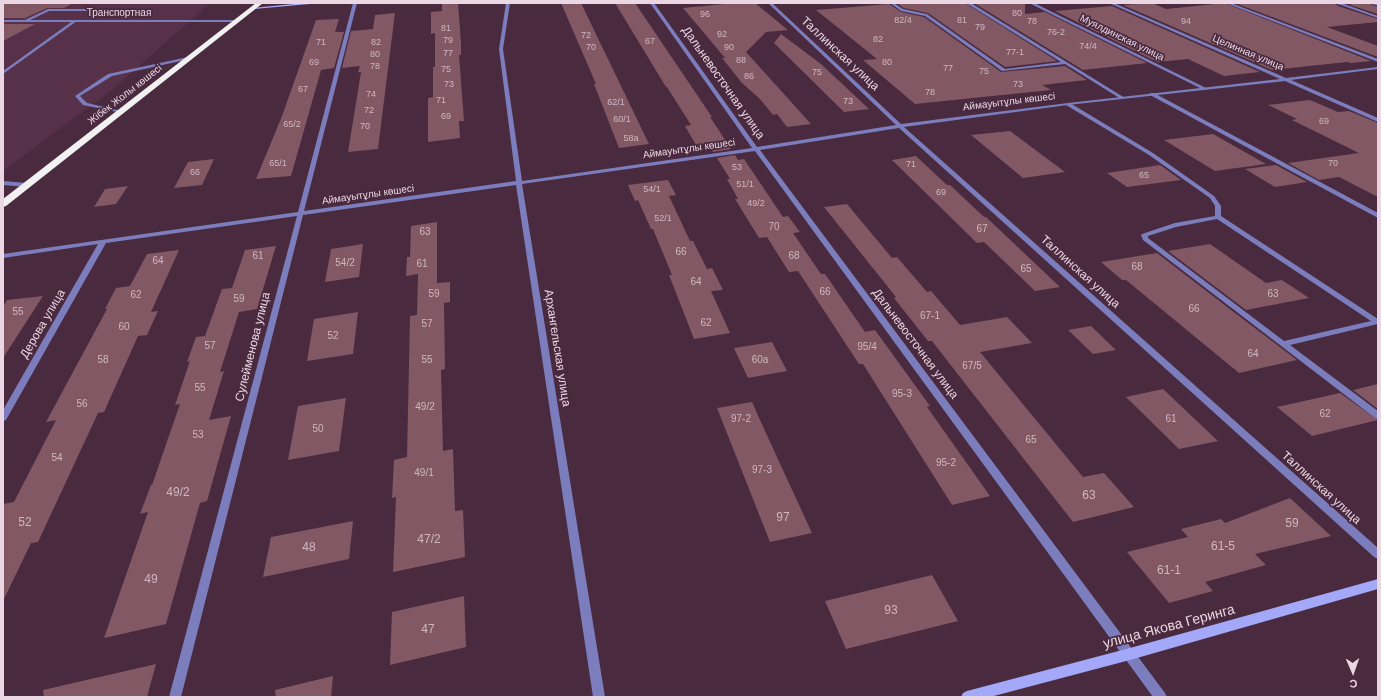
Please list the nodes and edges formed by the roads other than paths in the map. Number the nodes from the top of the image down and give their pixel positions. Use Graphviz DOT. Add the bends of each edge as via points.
graph roads {
  1 [pos="319,3"];
  2 [pos="355,3"];
  3 [pos="508,3"];
  4 [pos="652,3"];
  5 [pos="770,3"];
  6 [pos="892,3"];
  7 [pos="968,3"];
  8 [pos="1031,3"];
  9 [pos="1111,3"];
  10 [pos="1228,3"];
  11 [pos="1338,3"];
  12 [pos="1350,3"];
  13 [pos="1373,3"];
  14 [pos="257,5"];
  15 [pos="1378,5"];
  16 [pos="99,10"];
  17 [pos="1378,17"];
  18 [pos="3,21"];
  19 [pos="25,21"];
  20 [pos="75,21"];
  21 [pos="235,21"];
  22 [pos="188,58"];
  23 [pos="1378,61"];
  24 [pos="1066,63"];
  25 [pos="1378,68"];
  26 [pos="3,72"];
  27 [pos="1285,78"];
  28 [pos="1206,89"];
  29 [pos="1152,94"];
  30 [pos="1123,98"];
  31 [pos="1068,104"];
  32 [pos="120,112"];
  33 [pos="1378,120"];
  34 [pos="900,126"];
  35 [pos="756,149"];
  36 [pos="519,183"];
  37 [pos="3,184"];
  38 [pos="27,185"];
  39 [pos="3,204"];
  40 [pos="300,213"];
  41 [pos="1378,216"];
  42 [pos="1218,217"];
  43 [pos="104,242"];
  44 [pos="3,256"];
  45 [pos="1378,322"];
  46 [pos="1282,344"];
  47 [pos="1378,416"];
  48 [pos="3,418"];
  49 [pos="1378,554"];
  50 [pos="1378,584"];
  51 [pos="1130,654"];
  52 [pos="175,697"];
  53 [pos="599,697"];
  54 [pos="967,697"];
  55 [pos="1161,697"];
  1 -- 14 [label="street"];
  2 -- 40 [label="street, Сулейменова улица"];
  3 -- 36 [label="street, Архангельская улица" via="500,49"];
  4 -- 35 [label="street, Дальневосточная улица"];
  5 -- 34 [label="street, Таллинская улица"];
  6 -- 24 [label="street" via="902,10 926,16 1004,70"];
  7 -- 24 [label="street"];
  8 -- 28 [label="street, Муялдинская улица"];
  9 -- 27 [label="street, Целинная улица"];
  10 -- 23 [label="street"];
  11 -- 12 [label="street"];
  11 -- 17 [label="street"];
  13 -- 15 [label="street"];
  14 -- 21 [label="highway, Жібек Жолы көшесі"];
  16 -- 19 [label="street" via="48,10"];
  18 -- 19 [label="street, Транспортная"];
  19 -- 20 [label="street, Транспортная"];
  20 -- 21 [label="street, Транспортная"];
  20 -- 26 [label="street"];
  21 -- 22 [label="highway, Жібек Жолы көшесі"];
  22 -- 32 [label="highway, Жібек Жолы көшесі"];
  22 -- 32 [label="street" via="110,75 77,96 85,104"];
  24 -- 30 [label="street"];
  25 -- 27 [label="street, Аймауытұлы көшесі"];
  27 -- 28 [label="street, Аймауытұлы көшесі"];
  27 -- 33 [label="street, Целинная улица"];
  28 -- 29 [label="street, Аймауытұлы көшесі"];
  29 -- 30 [label="street, Аймауытұлы көшесі"];
  29 -- 41 [label="street"];
  30 -- 31 [label="street, Аймауытұлы көшесі"];
  31 -- 34 [label="street, Аймауытұлы көшесі"];
  31 -- 42 [label="street" via="1151,154 1212,197 1218,206"];
  32 -- 38 [label="highway, Жібек Жолы көшесі"];
  34 -- 35 [label="street, Аймауытұлы көшесі"];
  34 -- 49 [label="street, Таллинская улица"];
  35 -- 36 [label="street, Аймауытұлы көшесі"];
  35 -- 51 [label="street, Дальневосточная улица"];
  36 -- 40 [label="street, Аймауытұлы көшесі"];
  36 -- 53 [label="street, Архангельская улица"];
  37 -- 38 [label="street"];
  38 -- 39 [label="highway, Жібек Жолы көшесі"];
  40 -- 43 [label="street, Аймауытұлы көшесі"];
  40 -- 52 [label="street, Сулейменова улица"];
  42 -- 45 [label="street"];
  42 -- 46 [label="street" via="1175,225 1144,235 1145,239"];
  43 -- 44 [label="street, Аймауытұлы көшесі"];
  43 -- 48 [label="street, Дерова улица"];
  45 -- 46 [label="street"];
  46 -- 47 [label="street"];
  50 -- 51 [label="street, улица Якова Геринга"];
  51 -- 54 [label="street, улица Якова Геринга"];
  51 -- 55 [label="street, Дальневосточная улица"];
}
